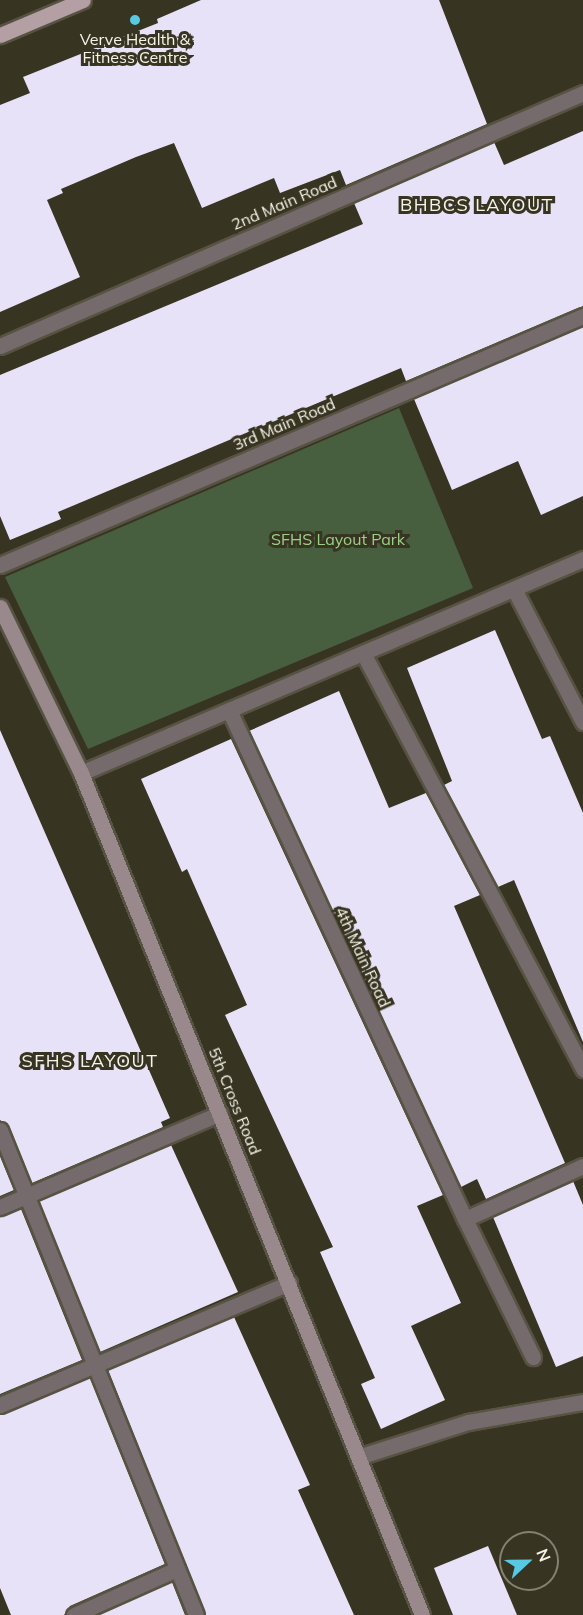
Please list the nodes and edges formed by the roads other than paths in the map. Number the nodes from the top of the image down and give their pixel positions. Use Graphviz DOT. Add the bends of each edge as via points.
graph roads {
  1 [pos="83,0"];
  2 [pos="0,35"];
  3 [pos="583,93"];
  4 [pos="583,316"];
  5 [pos="0,346"];
  6 [pos="583,559"];
  7 [pos="0,565"];
  8 [pos="514,589"];
  9 [pos="0,607"];
  10 [pos="363,653"];
  11 [pos="229,710"];
  12 [pos="583,723"];
  13 [pos="81,773"];
  14 [pos="583,1069"];
  15 [pos="220,1113"];
  16 [pos="0,1130"];
  17 [pos="583,1166"];
  18 [pos="27,1195"];
  19 [pos="0,1207"];
  20 [pos="465,1219"];
  21 [pos="289,1283"];
  22 [pos="533,1357"];
  23 [pos="95,1364"];
  24 [pos="583,1402"];
  25 [pos="0,1405"];
  26 [pos="358,1457"];
  27 [pos="177,1569"];
  28 [pos="74,1615"];
  29 [pos="196,1615"];
  30 [pos="422,1615"];
  1 -- 2 [label="main road"];
  3 -- 5 [label="street, 2nd Main Road"];
  4 -- 7 [label="street, 3rd Main Road"];
  6 -- 8 [label="street"];
  8 -- 10 [label="street"];
  8 -- 12 [label="street"];
  9 -- 13 [label="street, 5th Cross Road"];
  10 -- 11 [label="street"];
  10 -- 14 [label="street"];
  11 -- 13 [label="street"];
  11 -- 20 [label="street, 4th Main Road"];
  13 -- 15 [label="street, 5th Cross Road"];
  15 -- 18 [label="street"];
  15 -- 21 [label="street, 5th Cross Road"];
  16 -- 18 [label="street"];
  17 -- 20 [label="street"];
  18 -- 19 [label="street"];
  18 -- 23 [label="street"];
  20 -- 22 [label="street, 4th Main Road"];
  21 -- 23 [label="street"];
  21 -- 26 [label="street, 5th Cross Road"];
  23 -- 25 [label="street"];
  23 -- 27 [label="street"];
  24 -- 26 [label="street" via="468,1422"];
  26 -- 30 [label="street, 5th Cross Road"];
  27 -- 28 [label="street"];
  27 -- 29 [label="street"];
}
